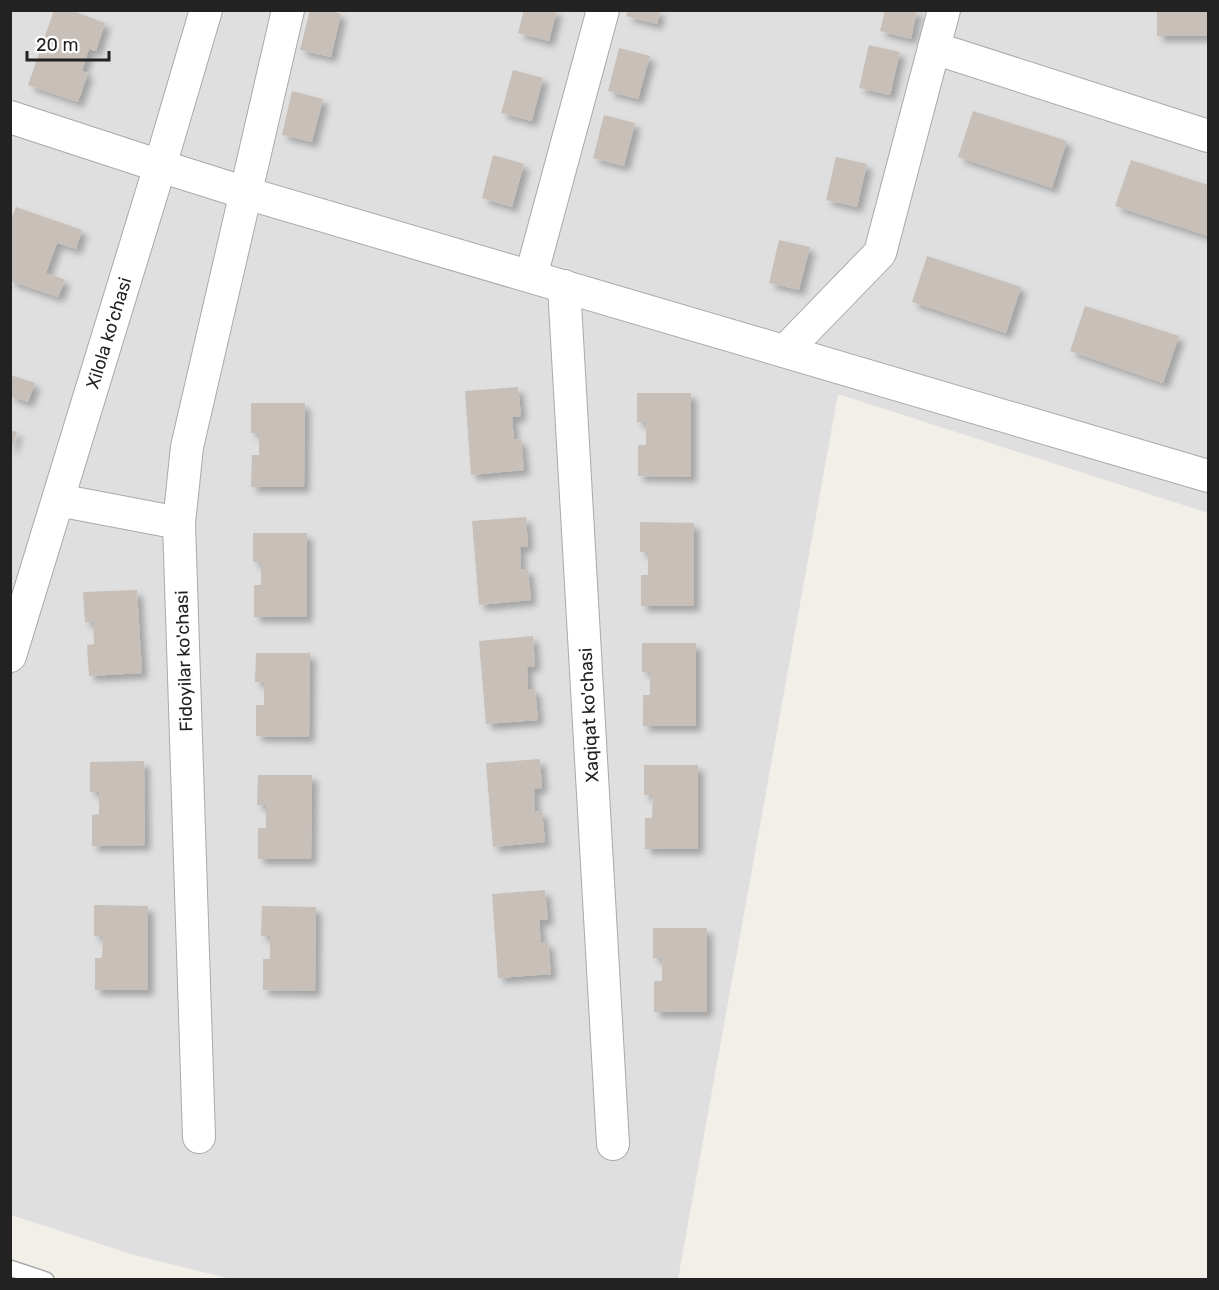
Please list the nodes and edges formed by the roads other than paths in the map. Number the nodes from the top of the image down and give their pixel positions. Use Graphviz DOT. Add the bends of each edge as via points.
graph roads {
  1 [pos="206,10"];
  2 [pos="288,10"];
  3 [pos="603,10"];
  4 [pos="944,10"];
  5 [pos="934,48"];
  6 [pos="10,117"];
  7 [pos="1209,136"];
  8 [pos="160,166"];
  9 [pos="246,193"];
  10 [pos="531,276"];
  11 [pos="564,286"];
  12 [pos="785,351"];
  13 [pos="1209,476"];
  14 [pos="58,500"];
  15 [pos="179,523"];
  16 [pos="10,656"];
  17 [pos="199,1137"];
  18 [pos="613,1144"];
  19 [pos="10,1268"];
  20 [pos="46,1280"];
  1 -- 8 [label="street, Xilola ko'chasi"];
  2 -- 9 [label="street, Fidoyilar ko'chasi"];
  3 -- 10 [label="street"];
  4 -- 5 [label="street"];
  5 -- 7 [label="street"];
  5 -- 12 [label="street" via="880,253"];
  6 -- 8 [label="street"];
  8 -- 9 [label="street"];
  8 -- 14 [label="street, Xilola ko'chasi"];
  9 -- 10 [label="street"];
  9 -- 15 [label="street, Fidoyilar ko'chasi" via="187,447"];
  10 -- 11 [label="street"];
  11 -- 12 [label="street"];
  11 -- 18 [label="street, Xaqiqat ko'chasi"];
  12 -- 13 [label="street"];
  14 -- 15 [label="street"];
  14 -- 16 [label="street, Xilola ko'chasi"];
  15 -- 17 [label="street, Fidoyilar ko'chasi"];
  19 -- 20 [label="lane"];
}
